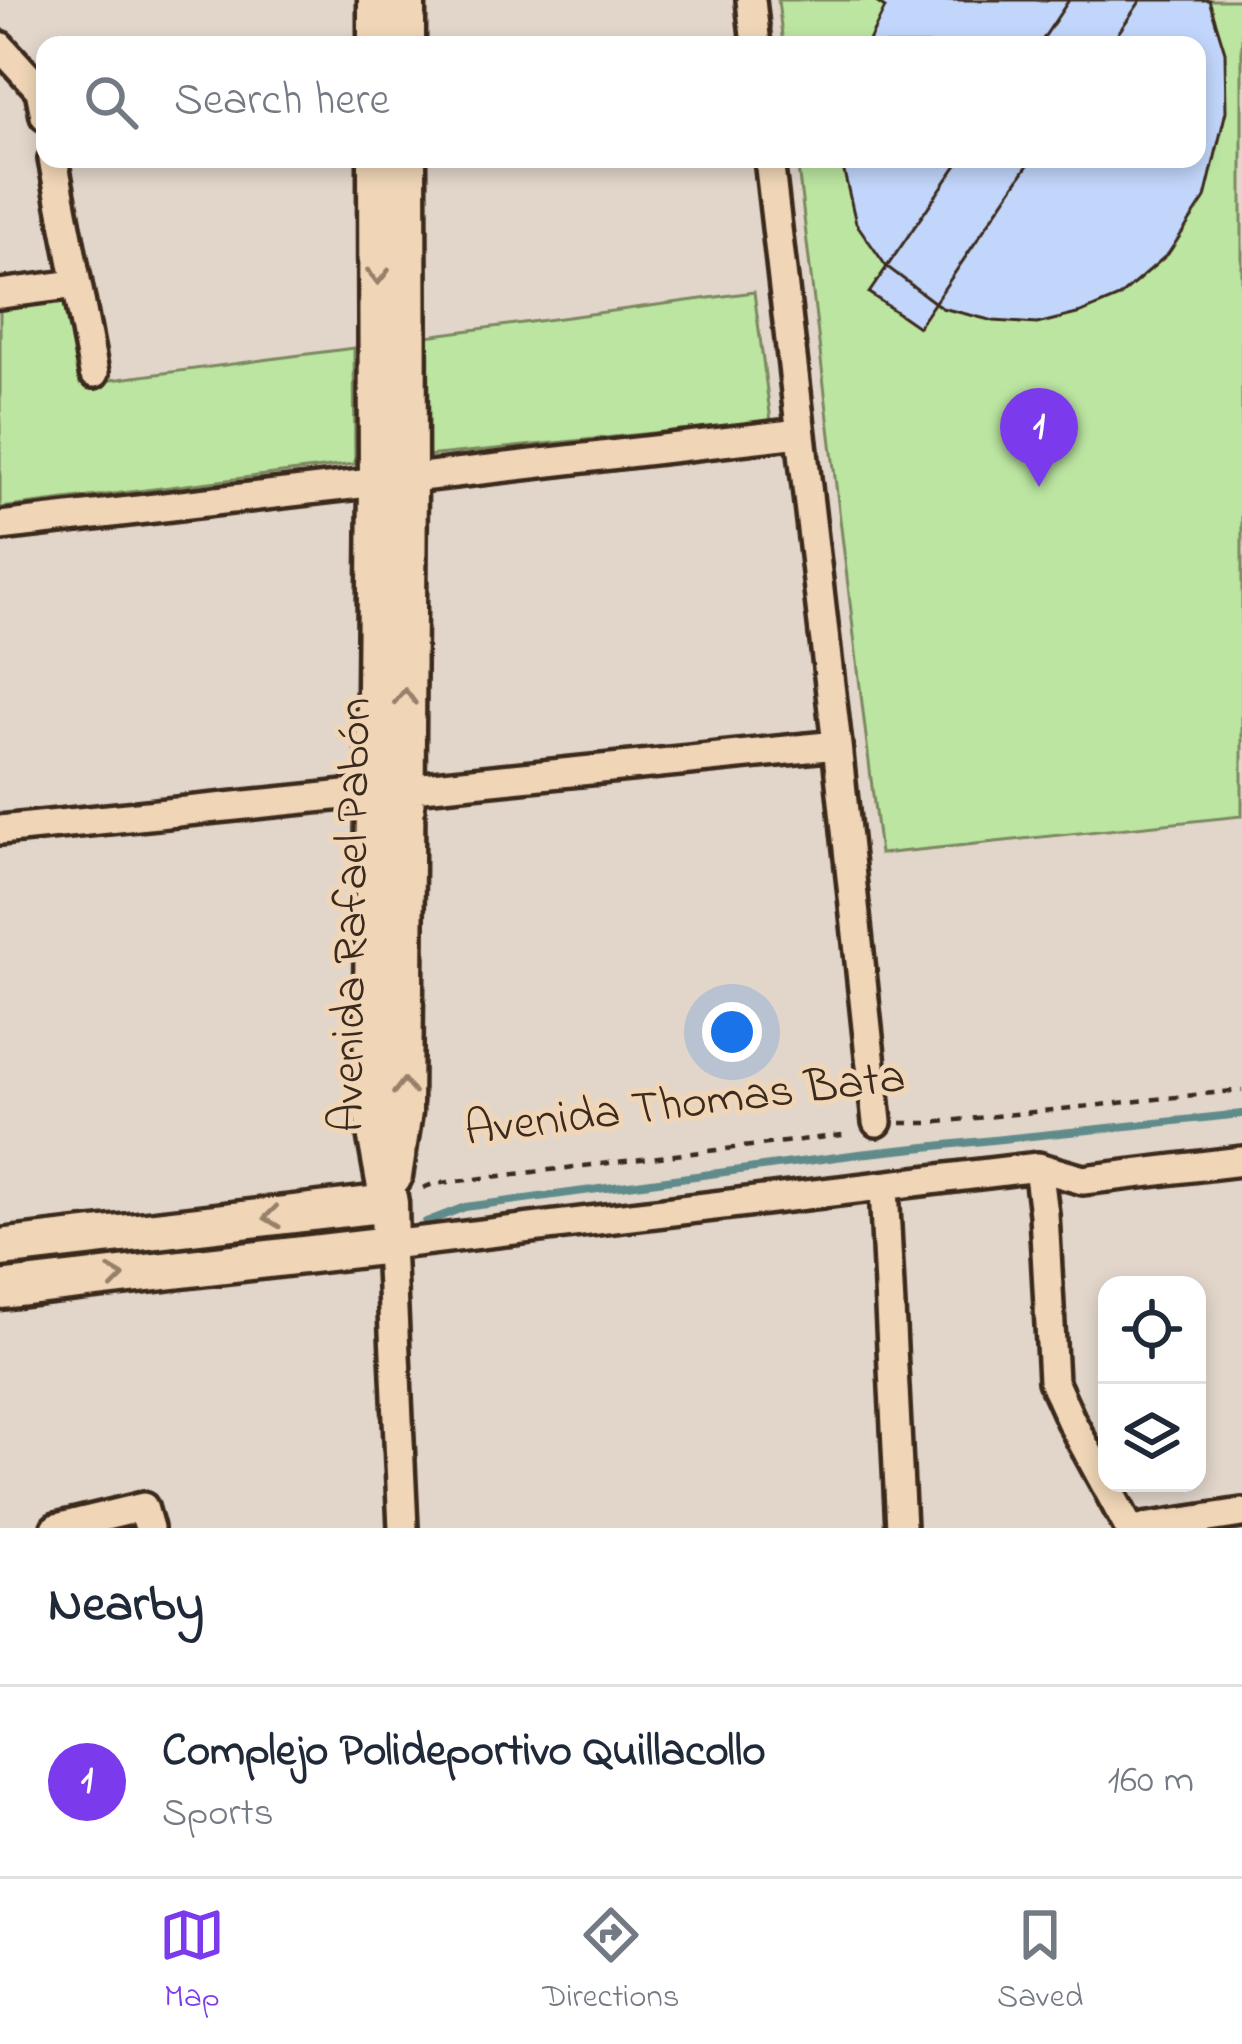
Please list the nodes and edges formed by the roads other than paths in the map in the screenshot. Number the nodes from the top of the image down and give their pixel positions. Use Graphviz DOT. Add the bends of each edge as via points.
graph roads {
  1 [pos="377,0"];
  2 [pos="406,0"];
  3 [pos="751,0"];
  4 [pos="377,36"];
  5 [pos="406,36"];
  6 [pos="755,36"];
  7 [pos="0,46"];
  8 [pos="36,86"];
  9 [pos="55,168"];
  10 [pos="377,168"];
  11 [pos="406,168"];
  12 [pos="770,168"];
  13 [pos="76,284"];
  14 [pos="0,293"];
  15 [pos="94,374"];
  16 [pos="800,433"];
  17 [pos="393,481"];
  18 [pos="0,526"];
  19 [pos="837,745"];
  20 [pos="389,790"];
  21 [pos="0,830"];
  22 [pos="877,1122"];
  23 [pos="1242,1161"];
  24 [pos="1038,1167"];
  25 [pos="884,1187"];
  26 [pos="389,1203"];
  27 [pos="390,1245"];
  28 [pos="0,1248"];
  29 [pos="0,1290"];
  30 [pos="1242,1513"];
  31 [pos="56,1528"];
  32 [pos="149,1528"];
  33 [pos="403,1528"];
  34 [pos="901,1528"];
  35 [pos="1130,1528"];
  36 [pos="1143,1528"];
  1 -- 4 [label="main road"];
  2 -- 5 [label="main road"];
  3 -- 6 [label="street"];
  7 -- 8 [label="street"];
  9 -- 13 [label="street"];
  10 -- 17 [label="main road, Avenida Rafael Pabón, one-way"];
  11 -- 17 [label="main road, Avenida Rafael Pabón"];
  12 -- 16 [label="street"];
  13 -- 14 [label="street"];
  13 -- 15 [label="street"];
  16 -- 17 [label="street"];
  16 -- 19 [label="street"];
  17 -- 18 [label="street"];
  17 -- 20 [label="main road, Avenida Rafael Pabón"];
  19 -- 20 [label="street"];
  19 -- 22 [label="street"];
  20 -- 21 [label="street"];
  20 -- 26 [label="main road, Avenida Rafael Pabón" via="372,1110"];
  23 -- 24 [label="street" via="1083,1180"];
  24 -- 25 [label="street"];
  24 -- 35 [label="street" via="1053,1381"];
  25 -- 27 [label="street"];
  25 -- 34 [label="street"];
  26 -- 27 [label="main road, Avenida Rafael Pabón"];
  26 -- 28 [label="main road, one-way"];
  29 -- 27 [label="main road, one-way"];
  27 -- 33 [label="street"];
  30 -- 36 [label="street"];
  31 -- 32 [label="street" via="143,1507"];
}
